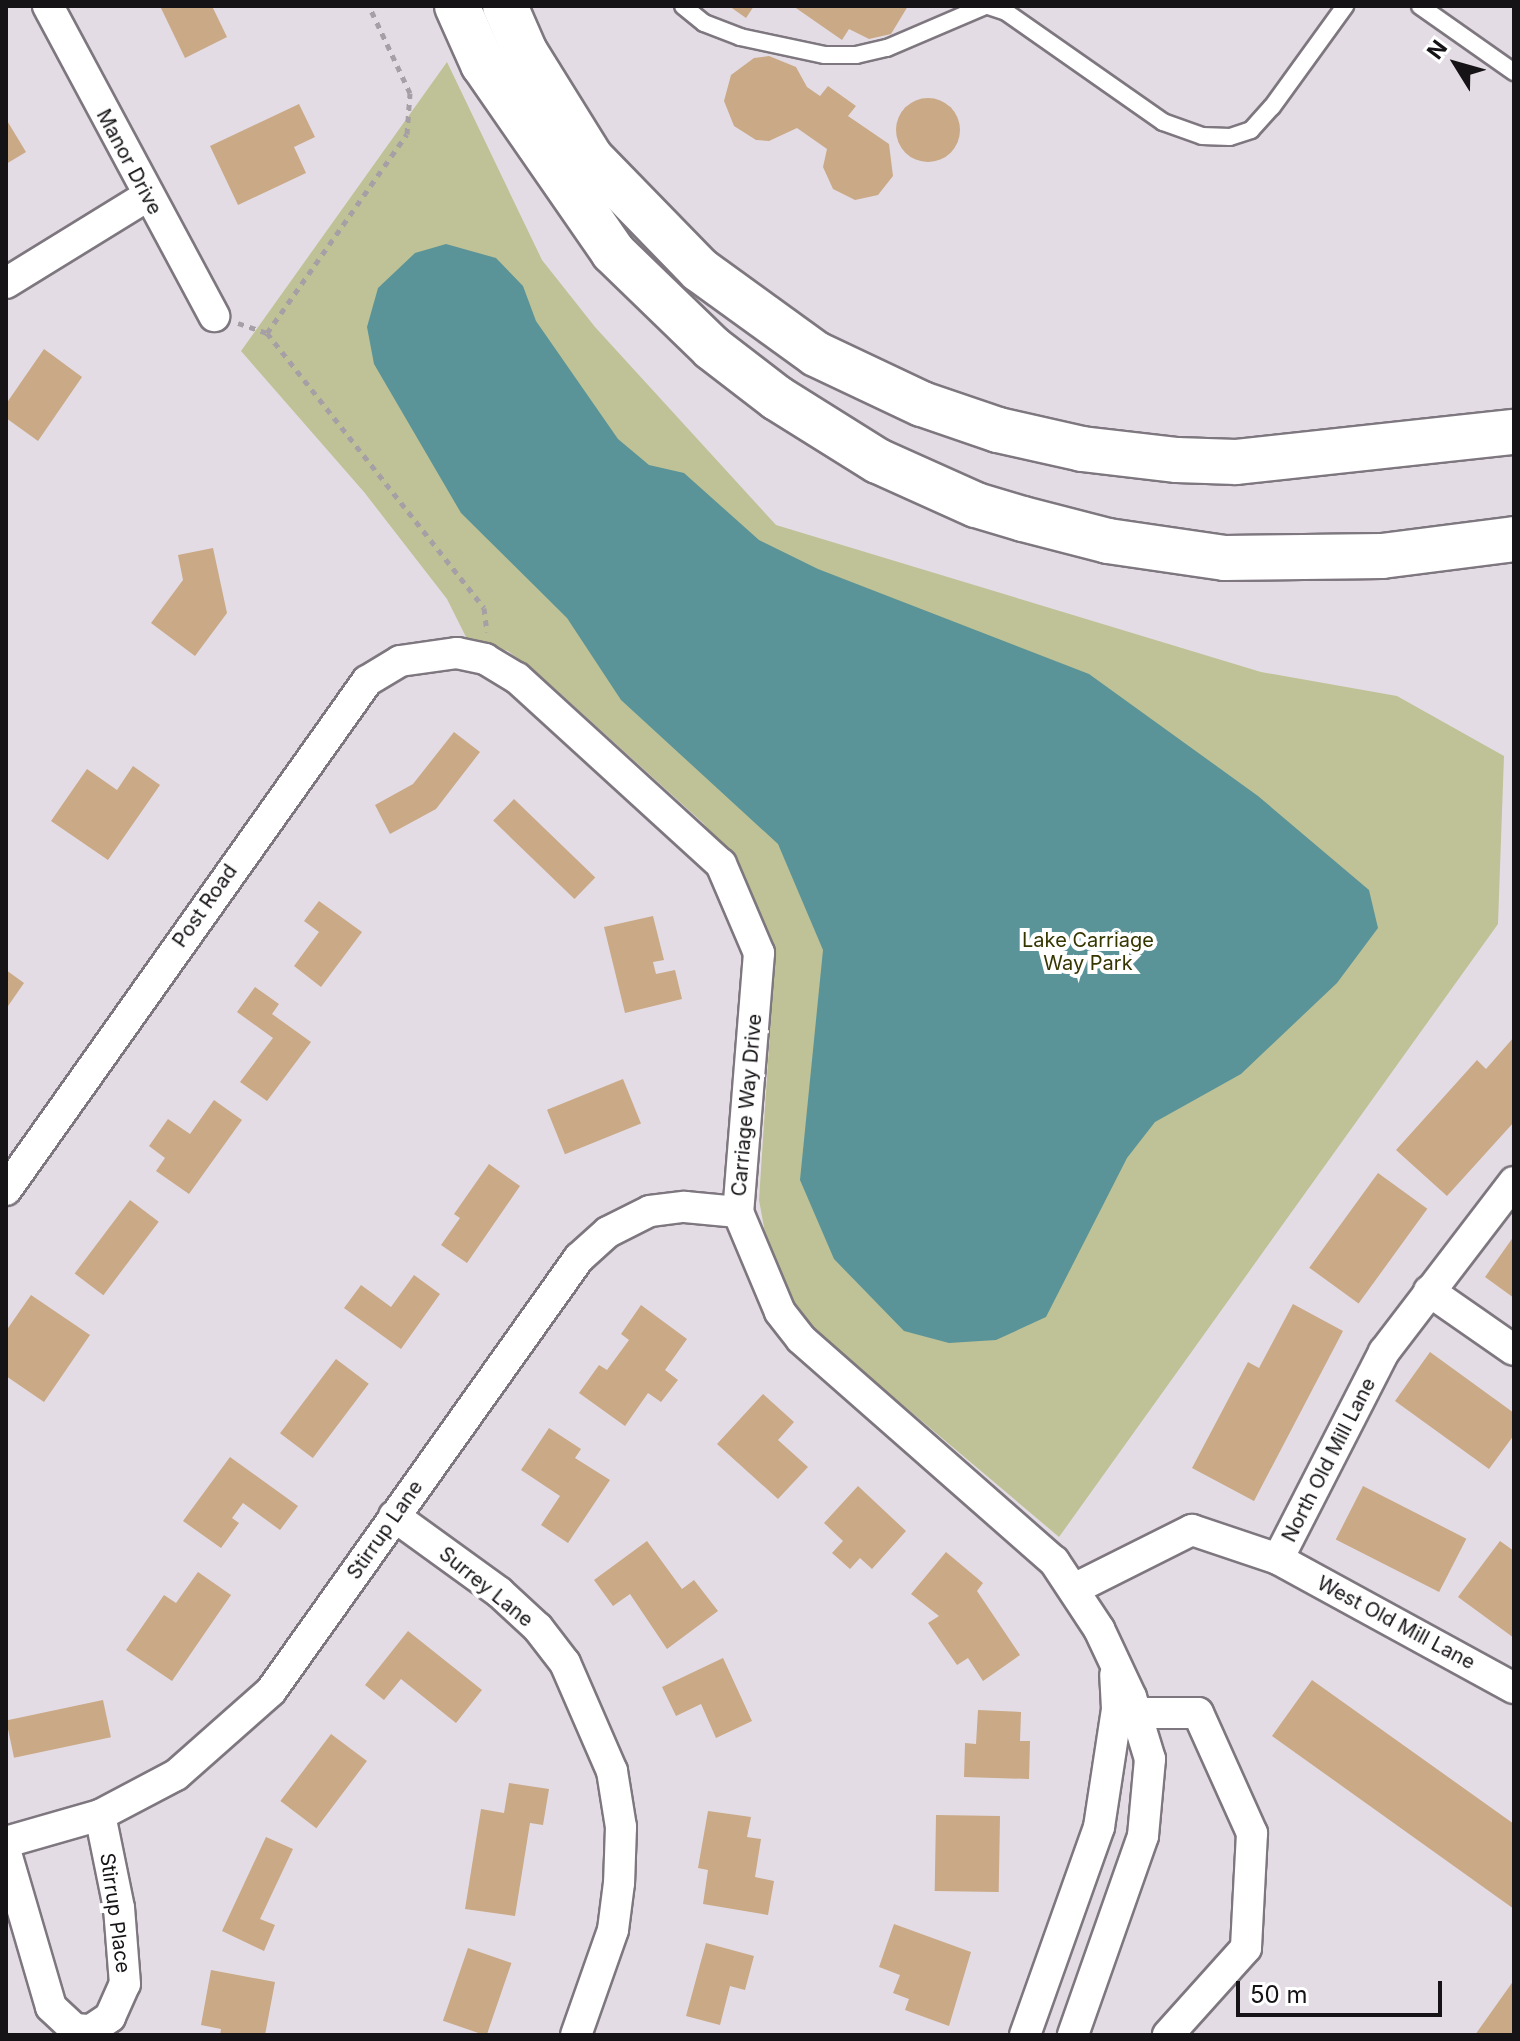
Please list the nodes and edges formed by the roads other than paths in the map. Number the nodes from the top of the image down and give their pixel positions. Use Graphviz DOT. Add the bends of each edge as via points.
graph roads {
  1 [pos="48,6"];
  2 [pos="457,6"];
  3 [pos="505,6"];
  4 [pos="683,6"];
  5 [pos="987,6"];
  6 [pos="1345,6"];
  7 [pos="1420,6"];
  8 [pos="1514,72"];
  9 [pos="146,197"];
  10 [pos="6,283"];
  11 [pos="214,316"];
  12 [pos="1514,432"];
  13 [pos="1514,539"];
  14 [pos="430,654"];
  15 [pos="1514,1182"];
  16 [pos="6,1190"];
  17 [pos="738,1212"];
  18 [pos="1429,1291"];
  19 [pos="1514,1350"];
  20 [pos="394,1516"];
  21 [pos="1278,1559"];
  22 [pos="1074,1589"];
  23 [pos="1115,1673"];
  24 [pos="1514,1688"];
  25 [pos="1137,1713"];
  26 [pos="100,1815"];
  27 [pos="6,1842"];
  28 [pos="6,1853"];
  29 [pos="1068,1914"];
  30 [pos="1112,1929"];
  31 [pos="576,2035"];
  32 [pos="1025,2035"];
  33 [pos="1073,2035"];
  34 [pos="1168,2035"];
  1 -- 9 [label="street, Manor Drive"];
  2 -- 13 [label="highway" via="483,64 613,252 712,348 777,398 878,461 976,505 1023,519 1108,541 1225,558 1382,556"];
  3 -- 12 [label="highway" via="525,52 591,158 690,260 737,301 816,354 922,404 998,430 1082,449 1177,460 1236,462"];
  4 -- 5 [label="lane" via="704,23 740,37 825,55 856,55 887,48"];
  5 -- 6 [label="lane" via="1006,12 1163,122 1202,136 1230,137 1251,130 1272,107"];
  7 -- 8 [label="lane"];
  9 -- 10 [label="street"];
  9 -- 11 [label="street, Manor Drive"];
  14 -- 16 [label="street, Post Road" via="400,661 367,681 341,713"];
  14 -- 17 [label="street, Carriage Way Drive" via="485,659 517,678 721,864 759,953"];
  15 -- 18 [label="street, North Old Mill Lane"];
  17 -- 20 [label="street, Stirrup Lane" via="685,1207 650,1211 608,1232 579,1258"];
  17 -- 22 [label="street, Carriage Way Drive" via="766,1284 801,1339 1043,1552"];
  18 -- 19 [label="street"];
  18 -- 21 [label="street, North Old Mill Lane" via="1384,1352"];
  20 -- 26 [label="street, Stirrup Lane" via="271,1691 176,1775"];
  20 -- 31 [label="street, Surrey Lane" via="499,1592 538,1628 565,1663 612,1771 621,1827 613,1930"];
  21 -- 22 [label="street, North Old Mill Lane" via="1192,1530"];
  21 -- 24 [label="street, West Old Mill Lane"];
  22 -- 23 [label="street, Carriage Way Drive" via="1099,1629"];
  23 -- 25 [label="street, Carriage Way Drive"];
  23 -- 29 [label="street, Carriage Way Drive" via="1117,1709 1099,1827"];
  25 -- 30 [label="street, Carriage Way Drive" via="1150,1759 1143,1836"];
  25 -- 34 [label="street" via="1198,1713 1252,1833 1246,1948"];
  26 -- 27 [label="street, Stirrup Lane"];
  26 -- 28 [label="street, Stirrup Place" via="119,1908 125,1984 110,2017 91,2030 75,2029 51,2007"];
  29 -- 30 [label="street"];
  29 -- 32 [label="street, Carriage Way Drive"];
  30 -- 33 [label="street, Carriage Way Drive"];
}
